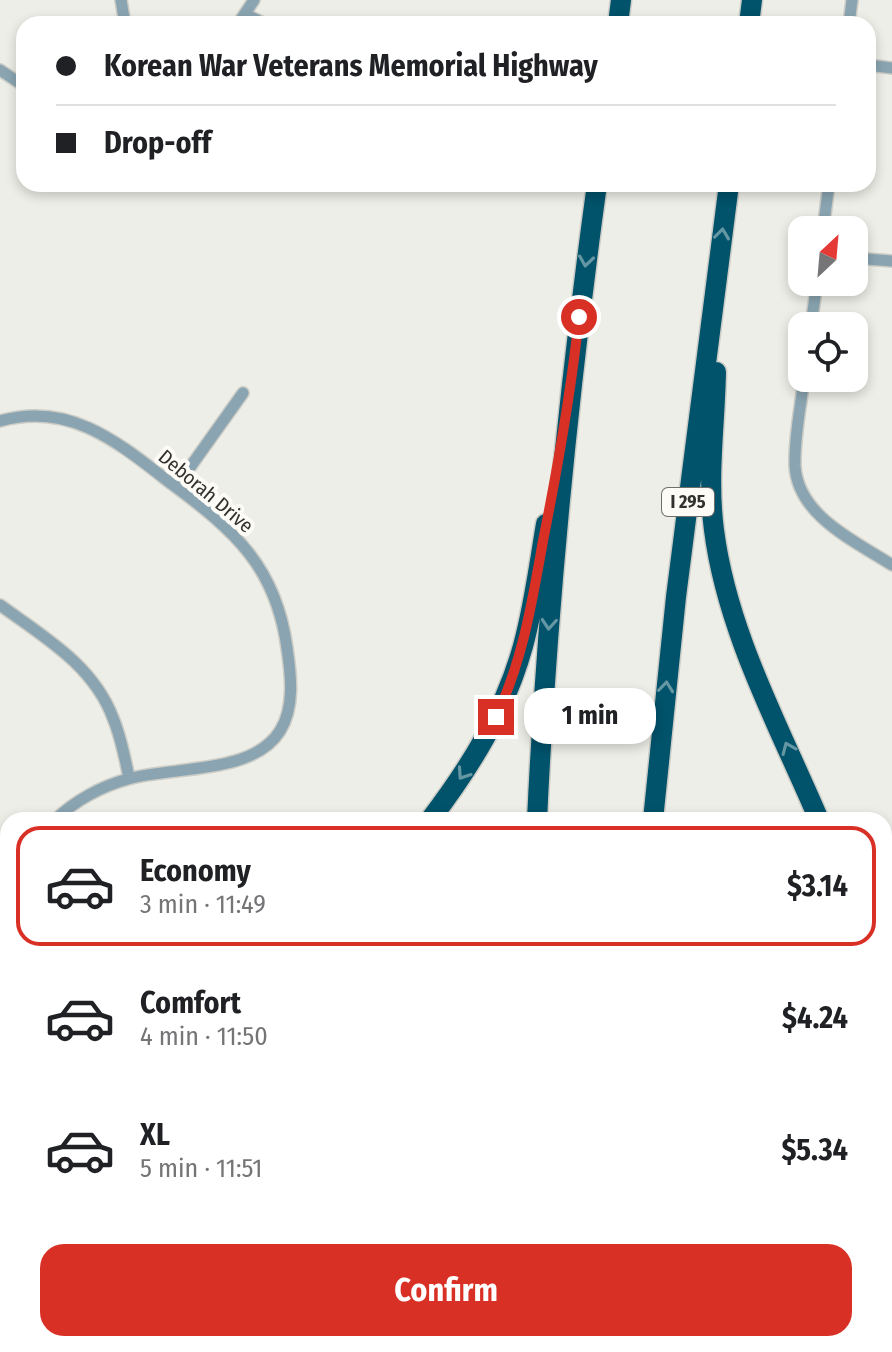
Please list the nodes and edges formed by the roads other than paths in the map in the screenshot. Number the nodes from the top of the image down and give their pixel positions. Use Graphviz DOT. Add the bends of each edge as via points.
graph roads {
  1 [pos="596,192"];
  2 [pos="728,192"];
  3 [pos="828,192"];
  4 [pos="825,216"];
  5 [pos="868,259"];
  6 [pos="892,261"];
  7 [pos="718,267"];
  8 [pos="803,392"];
  9 [pos="243,393"];
  10 [pos="569,406"];
  11 [pos="0,421"];
  12 [pos="176,487"];
  13 [pos="892,565"];
  14 [pos="0,605"];
  15 [pos="129,778"];
  16 [pos="65,812"];
  17 [pos="435,812"];
  18 [pos="537,812"];
  19 [pos="654,812"];
  20 [pos="816,812"];
  1 -- 10 [label="highway, one-way"];
  7 -- 2 [label="highway, I 295, one-way"];
  3 -- 4 [label="street"];
  5 -- 6 [label="street"];
  19 -- 7 [label="highway, I 295, one-way"];
  20 -- 7 [label="highway, one-way" via="742,642 719,561 710,485"];
  8 -- 13 [label="street" via="795,463 801,488 828,523"];
  9 -- 12 [label="street"];
  10 -- 17 [label="highway, one-way" via="534,600 514,676 486,737"];
  10 -- 18 [label="highway, one-way"];
  11 -- 12 [label="street, Deborah Drive" via="34,414 66,418 107,437"];
  12 -- 15 [label="street, Deborah Drive" via="244,544 266,579 287,644 289,705 279,732 243,759"];
  14 -- 15 [label="street" via="90,677 112,714"];
  15 -- 16 [label="street, Deborah Drive"];
}
